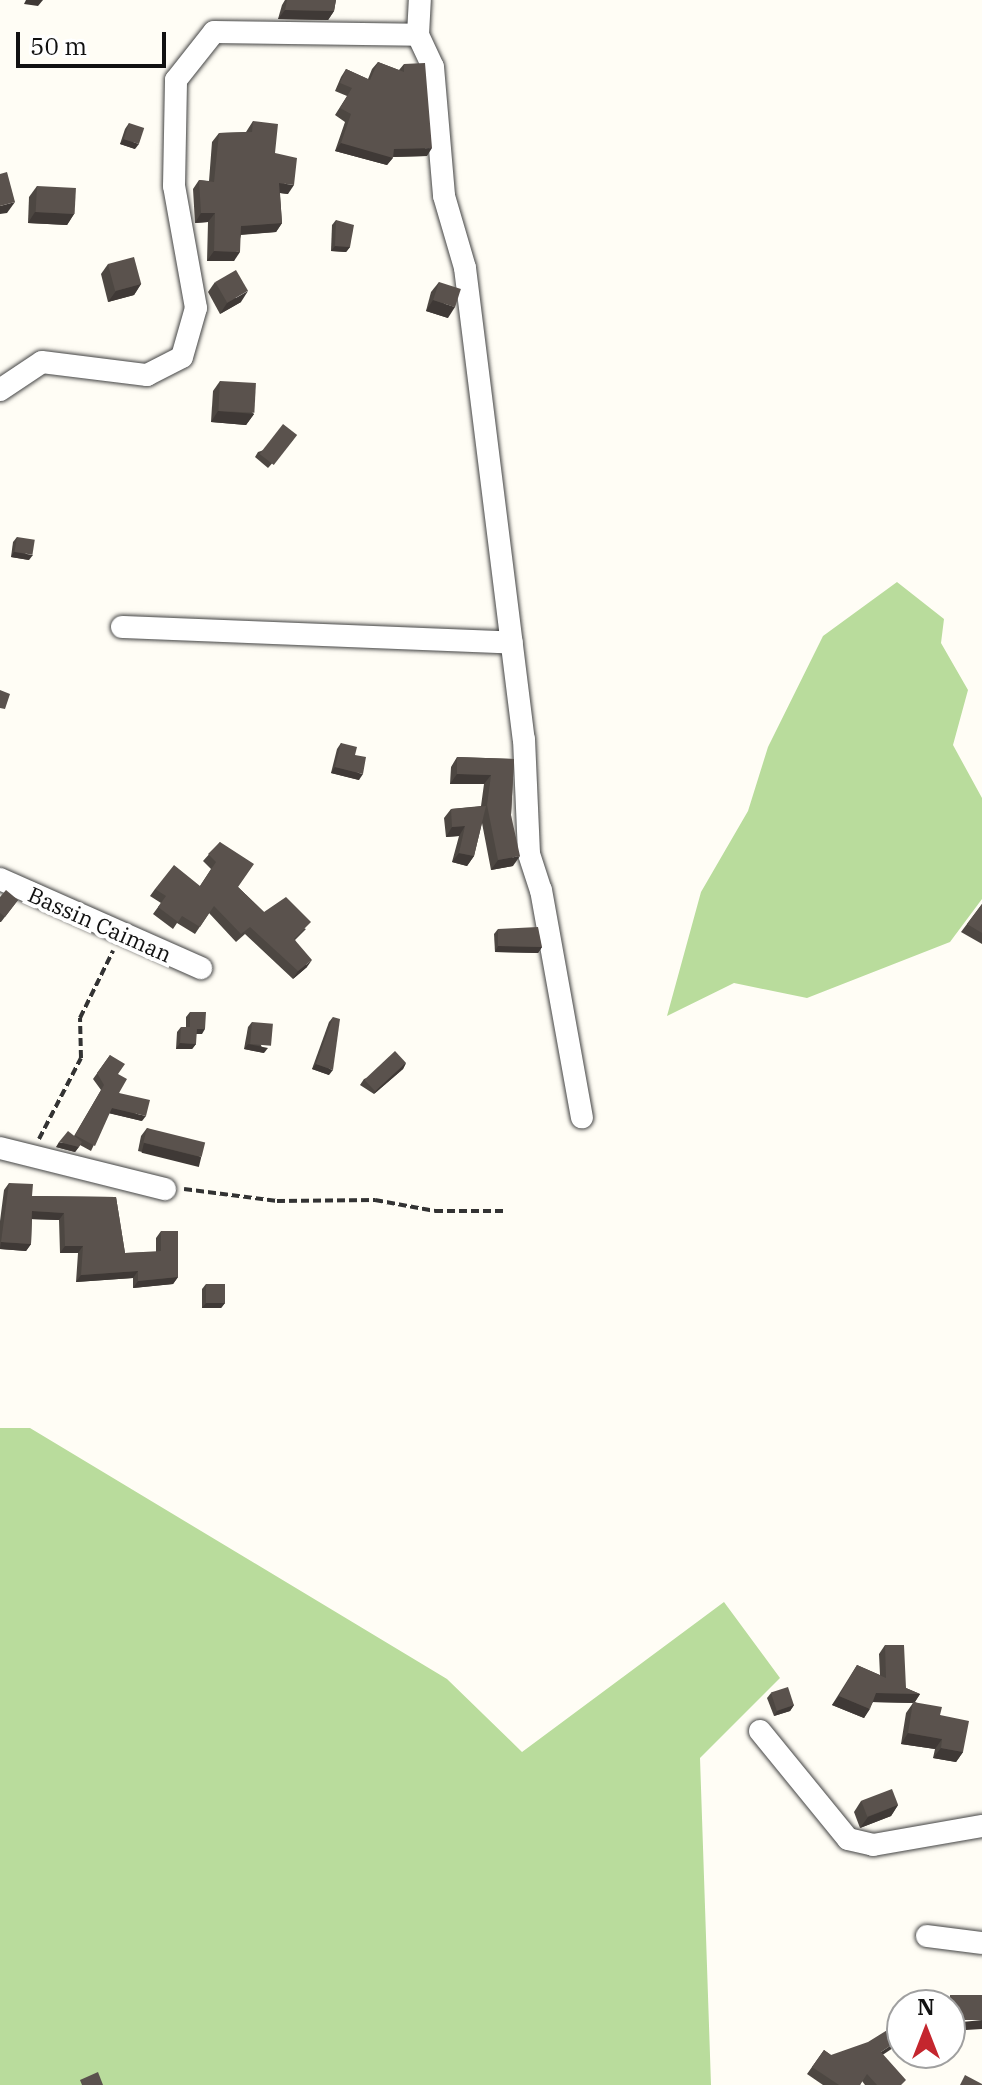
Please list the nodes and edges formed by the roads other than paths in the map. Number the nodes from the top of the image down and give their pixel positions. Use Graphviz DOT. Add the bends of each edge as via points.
graph roads {
  1 [pos="420,0"];
  2 [pos="418,35"];
  3 [pos="0,390"];
  4 [pos="122,627"];
  5 [pos="512,643"];
  6 [pos="0,879"];
  7 [pos="201,968"];
  8 [pos="582,1117"];
  9 [pos="0,1148"];
  10 [pos="165,1189"];
  11 [pos="760,1731"];
  12 [pos="982,1826"];
  13 [pos="927,1936"];
  14 [pos="982,1943"];
  1 -- 2 [label="street"];
  2 -- 3 [label="street" via="214,32 176,80 174,186 196,308 182,357 147,375 42,362"];
  2 -- 5 [label="street" via="433,67 444,196 465,268"];
  4 -- 5 [label="street"];
  5 -- 8 [label="street" via="524,739 529,854 541,890"];
  6 -- 7 [label="street, Bassin Caiman"];
  9 -- 10 [label="street" via="33,1152"];
  11 -- 12 [label="street" via="848,1839 873,1845"];
  13 -- 14 [label="street"];
}
